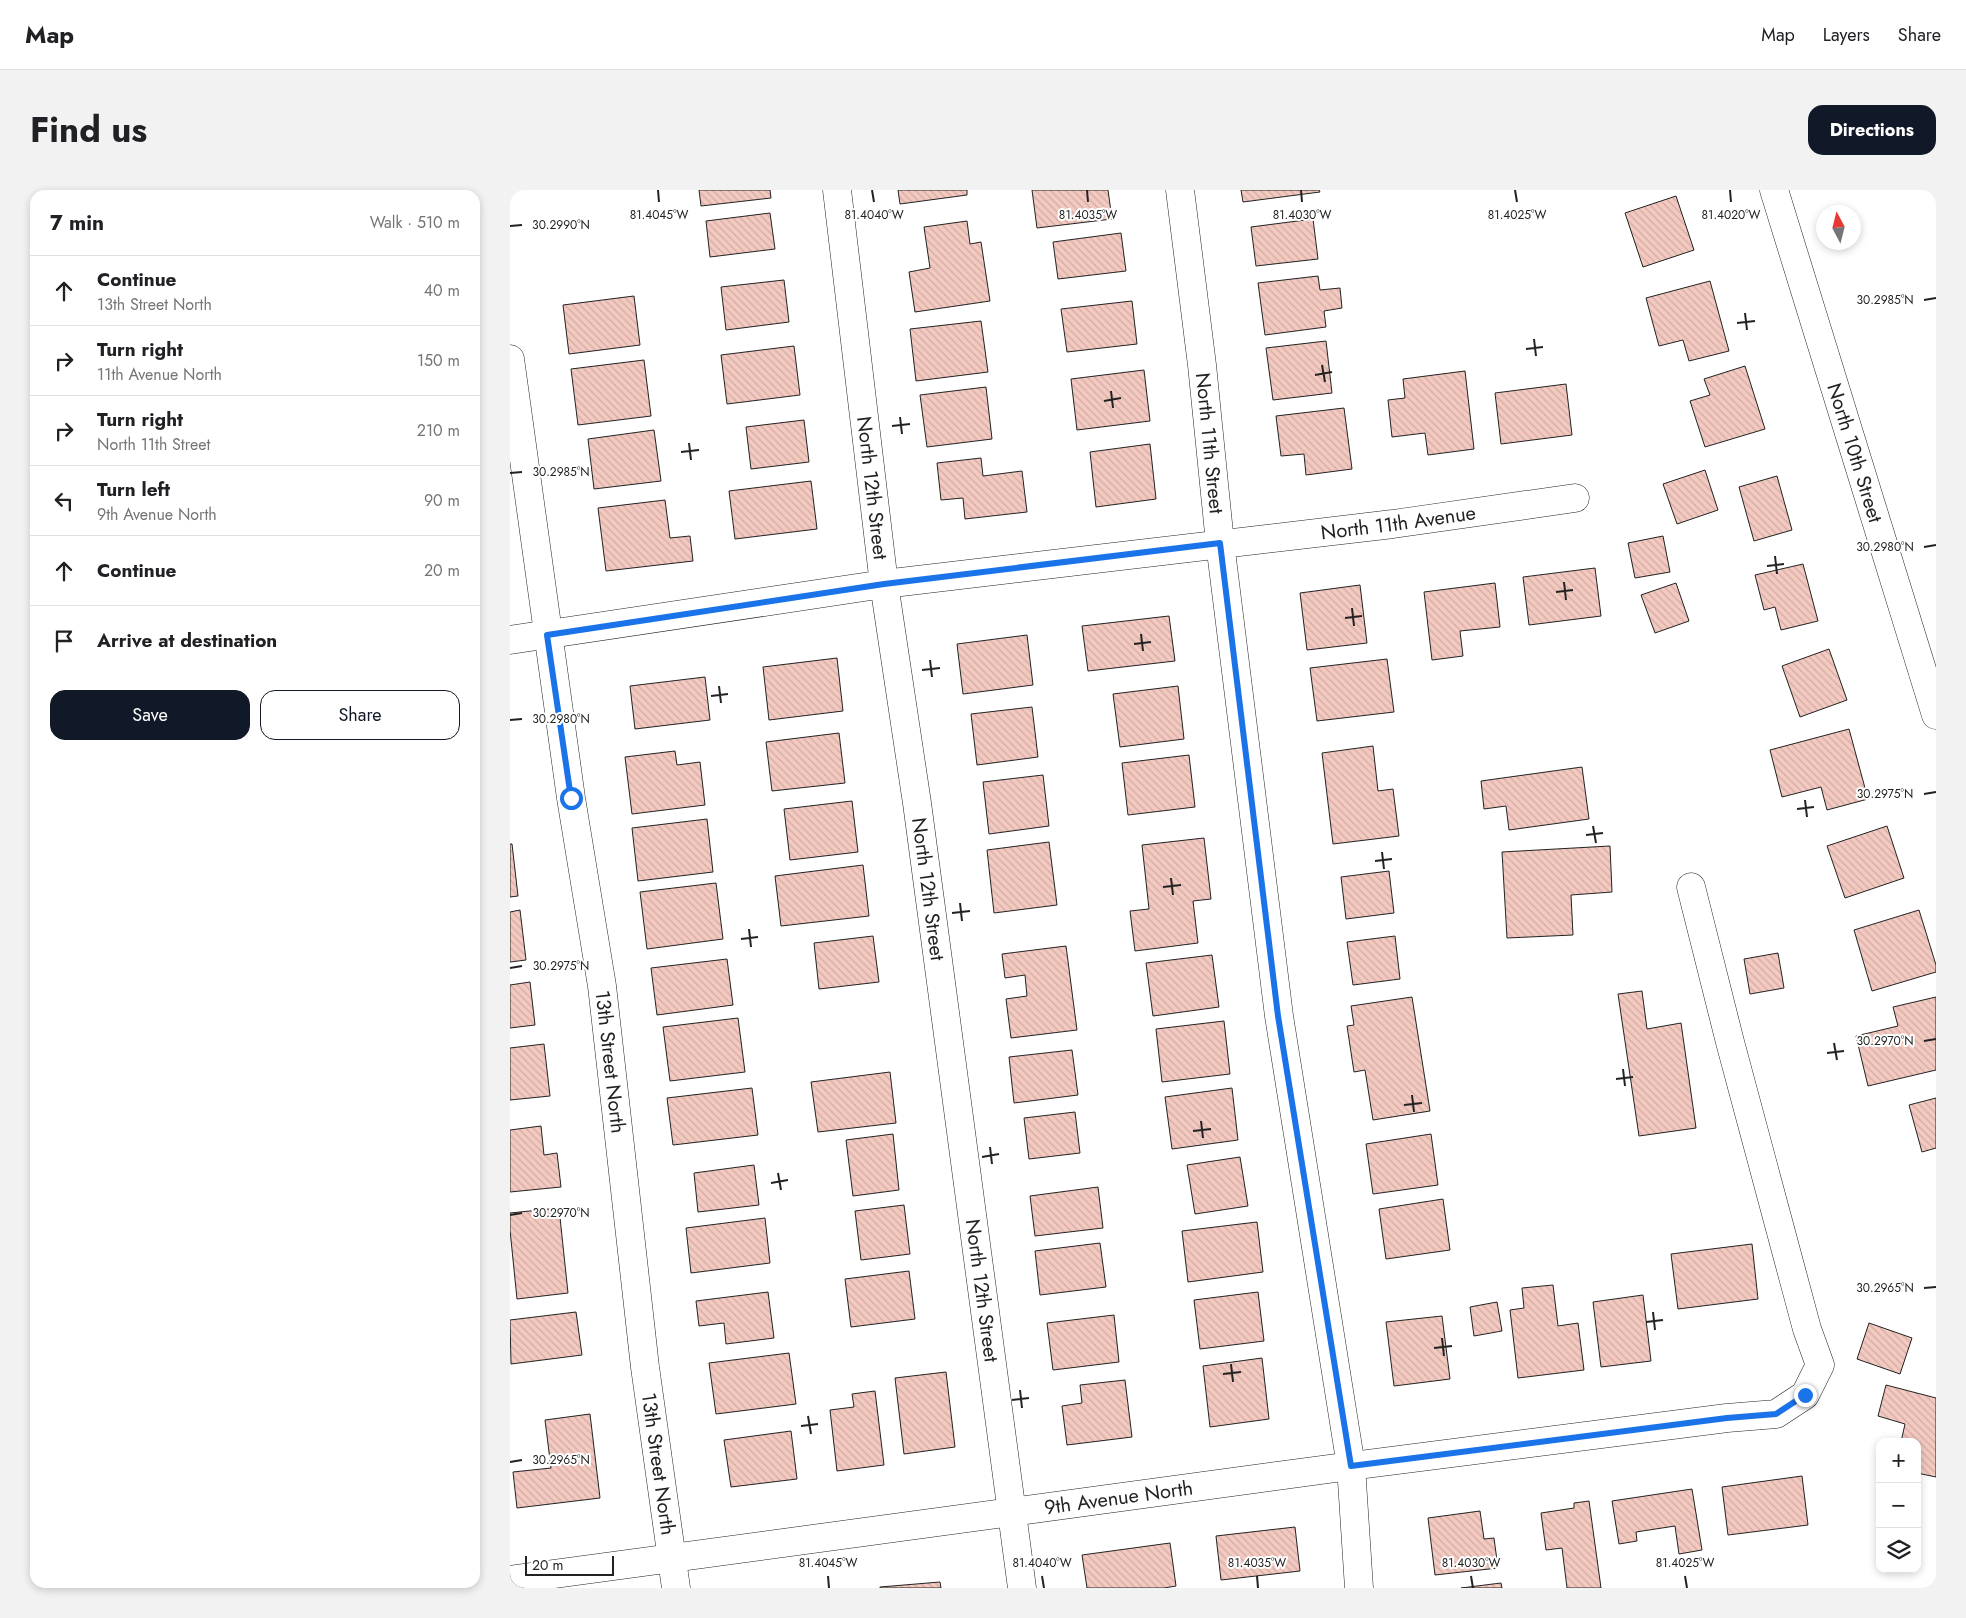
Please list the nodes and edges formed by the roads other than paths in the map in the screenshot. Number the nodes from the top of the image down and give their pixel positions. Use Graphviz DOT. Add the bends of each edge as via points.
graph roads {
  1 [pos="837,190"];
  2 [pos="1180,190"];
  3 [pos="1774,190"];
  4 [pos="510,359"];
  5 [pos="1575,498"];
  6 [pos="1220,543"];
  7 [pos="884,584"];
  8 [pos="547,635"];
  9 [pos="510,640"];
  10 [pos="1936,715"];
  11 [pos="1691,887"];
  12 [pos="1351,1466"];
  13 [pos="1012,1513"];
  14 [pos="671,1558"];
  15 [pos="590,1579"];
  16 [pos="510,1580"];
  17 [pos="676,1588"];
  18 [pos="1022,1588"];
  19 [pos="1359,1588"];
  1 -- 7 [label="street, North 12th Street"];
  2 -- 6 [label="street, North 11th Street"];
  3 -- 10 [label="street, North 10th Street"];
  4 -- 8 [label="street, 13th Street North"];
  5 -- 6 [label="street, North 11th Avenue" via="1392,524"];
  6 -- 7 [label="street, North 11th Avenue"];
  6 -- 12 [label="street, North 11th Street" via="1278,1016"];
  7 -- 8 [label="street, North 11th Avenue"];
  7 -- 13 [label="street, North 12th Street" via="918,812"];
  8 -- 9 [label="street, North 11th Avenue"];
  8 -- 14 [label="street, 13th Street North" via="602,986 644,1367"];
  11 -- 12 [label="street, 9th Avenue North" via="1807,1328 1820,1365 1805,1395 1776,1414"];
  12 -- 13 [label="street, 9th Avenue North"];
  12 -- 19 [label="street, North 11th Street"];
  13 -- 14 [label="street, 9th Avenue North"];
  13 -- 18 [label="street, North 12th Street"];
  14 -- 15 [label="street, 9th Avenue North"];
  14 -- 17 [label="street, 13th Street North"];
  15 -- 16 [label="street, 9th Avenue North"];
}
